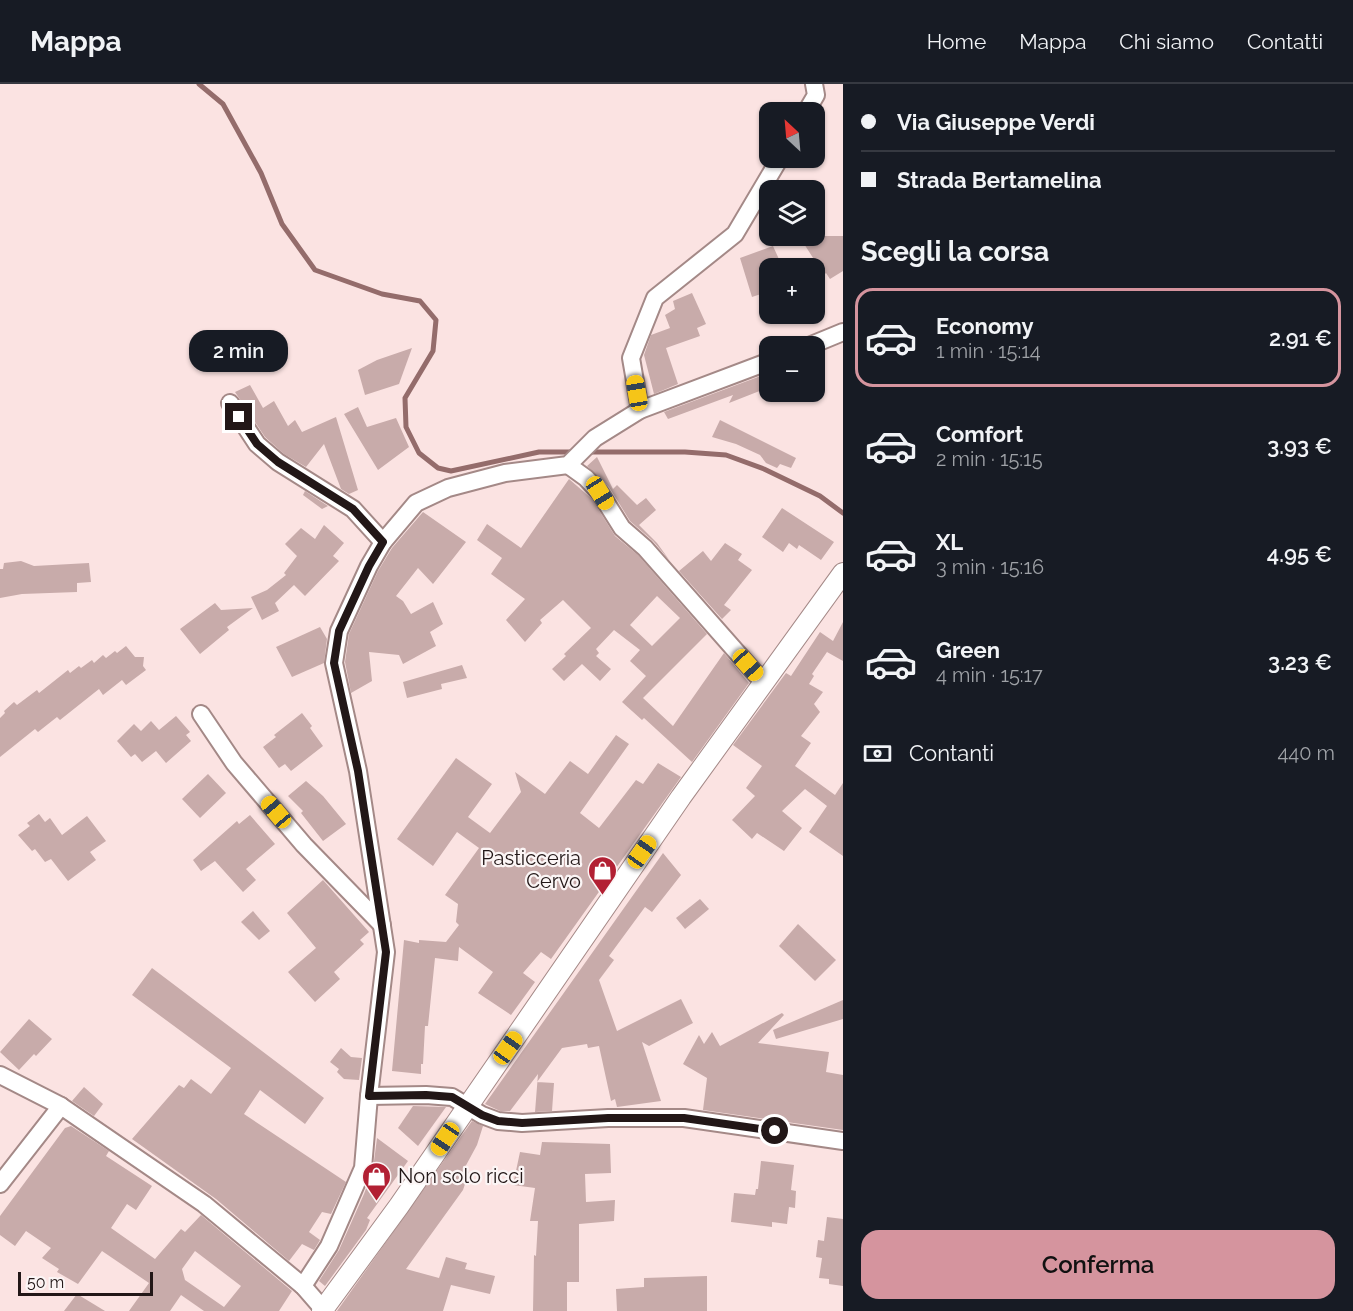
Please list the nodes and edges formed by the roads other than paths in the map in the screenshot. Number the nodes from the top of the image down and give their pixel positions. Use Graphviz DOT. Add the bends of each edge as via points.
graph roads {
  1 [pos="814,84"];
  2 [pos="812,102"];
  3 [pos="774,168"];
  4 [pos="843,332"];
  5 [pos="825,339"];
  6 [pos="759,365"];
  7 [pos="230,403"];
  8 [pos="640,410"];
  9 [pos="567,465"];
  10 [pos="383,542"];
  11 [pos="843,573"];
  12 [pos="763,682"];
  13 [pos="201,714"];
  14 [pos="382,925"];
  15 [pos="0,1075"];
  16 [pos="369,1096"];
  17 [pos="468,1105"];
  18 [pos="61,1106"];
  19 [pos="843,1142"];
  20 [pos="0,1184"];
  21 [pos="303,1286"];
  22 [pos="322,1310"];
  1 -- 2 [label="street" via="816,95"];
  3 -- 8 [label="street" via="735,234 655,298 631,358"];
  4 -- 5 [label="street"];
  6 -- 8 [label="street"];
  7 -- 10 [label="street" via="257,444 278,462 353,509"];
  8 -- 9 [label="street" via="595,438"];
  9 -- 10 [label="street" via="505,472 448,488 416,503"];
  9 -- 12 [label="street" via="600,493 622,528 645,548"];
  10 -- 14 [label="street" via="339,631 334,663 358,771"];
  11 -- 12 [label="street"];
  12 -- 17 [label="street"];
  13 -- 14 [label="street" via="234,763 304,845"];
  14 -- 16 [label="street" via="386,952"];
  15 -- 18 [label="street"];
  16 -- 17 [label="street" via="452,1097"];
  16 -- 21 [label="street" via="363,1168 330,1246"];
  17 -- 19 [label="street" via="498,1121 684,1118"];
  17 -- 22 [label="street"];
  18 -- 20 [label="street"];
  18 -- 21 [label="street" via="204,1204"];
  21 -- 22 [label="street"];
}
